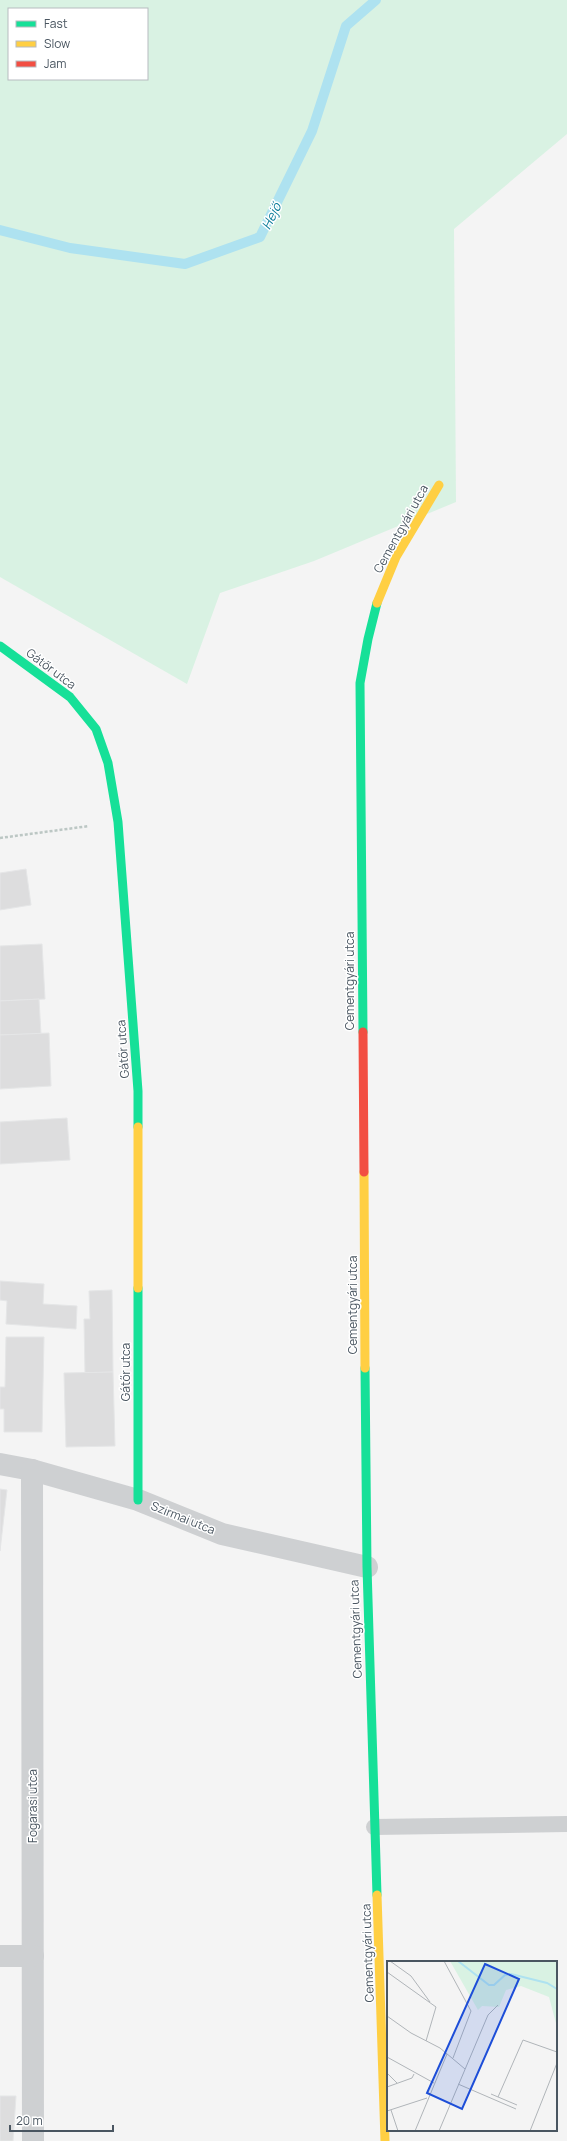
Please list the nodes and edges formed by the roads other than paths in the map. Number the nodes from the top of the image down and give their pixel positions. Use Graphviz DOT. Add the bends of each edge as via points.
graph roads {
  1 [pos="439,485"];
  2 [pos="0,646"];
  3 [pos="0,1464"];
  4 [pos="32,1470"];
  5 [pos="138,1500"];
  6 [pos="367,1567"];
  7 [pos="567,1824"];
  8 [pos="374,1827"];
  9 [pos="0,1956"];
  10 [pos="33,1956"];
  11 [pos="33,2141"];
  12 [pos="385,2141"];
  1 -- 6 [label="street, Cementgyári utca" via="391,567 375,608 365,644 360,683"];
  2 -- 5 [label="street, Gátőr utca" via="70,697 96,729 108,763 118,822 138,1092"];
  3 -- 4 [label="street, Szirmai utca"];
  4 -- 5 [label="street, Szirmai utca"];
  4 -- 10 [label="street, Fogarasi utca"];
  5 -- 6 [label="street, Szirmai utca" via="222,1534"];
  6 -- 8 [label="street, Cementgyári utca"];
  7 -- 8 [label="lane"];
  8 -- 12 [label="street, Cementgyári utca" via="379,1908"];
  9 -- 10 [label="street"];
  10 -- 11 [label="street, Fogarasi utca"];
}
